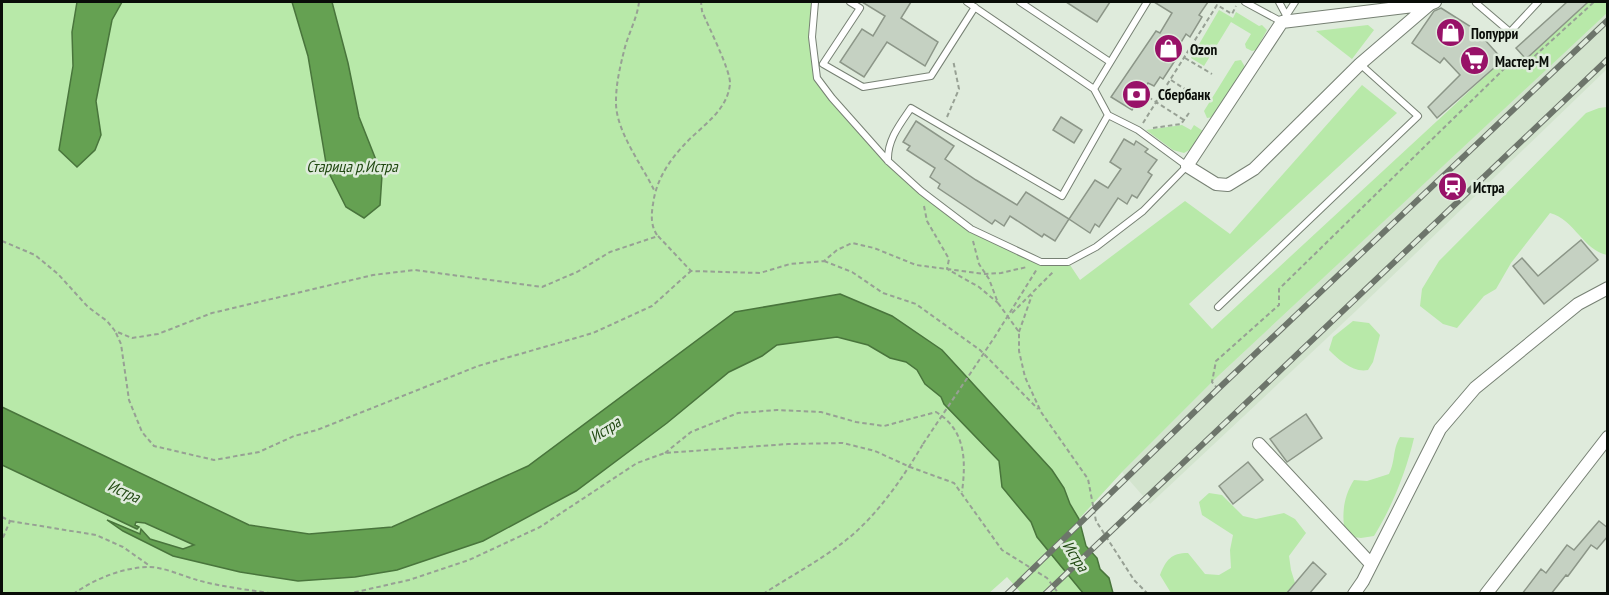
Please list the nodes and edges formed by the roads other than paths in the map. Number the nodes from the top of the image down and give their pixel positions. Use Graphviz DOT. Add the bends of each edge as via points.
graph roads {
  1 [pos="815,2"];
  2 [pos="850,2"];
  3 [pos="967,2"];
  4 [pos="1020,2"];
  5 [pos="1147,2"];
  6 [pos="1245,2"];
  7 [pos="1279,2"];
  8 [pos="1295,2"];
  9 [pos="1477,2"];
  10 [pos="1538,2"];
  11 [pos="1432,3"];
  12 [pos="975,7"];
  13 [pos="1284,18"];
  14 [pos="1110,62"];
  15 [pos="823,64"];
  16 [pos="1360,64"];
  17 [pos="817,78"];
  18 [pos="1094,89"];
  19 [pos="1108,115"];
  20 [pos="888,161"];
  21 [pos="1187,166"];
  22 [pos="1608,288"];
  23 [pos="1218,307"];
  24 [pos="1608,437"];
  25 [pos="1259,444"];
  26 [pos="1371,564"];
  27 [pos="1359,592"];
  28 [pos="1486,594"];
  1 -- 17 [label="lane" via="812,37"];
  2 -- 15 [label="lane" via="860,8"];
  3 -- 12 [label="lane"];
  4 -- 14 [label="lane"];
  5 -- 14 [label="lane"];
  6 -- 13 [label="lane"];
  7 -- 13 [label="lane"];
  8 -- 13 [label="lane"];
  9 -- 10 [label="lane" via="1510,32"];
  11 -- 13 [label="street"];
  11 -- 16 [label="street"];
  12 -- 15 [label="lane" via="931,76 863,87"];
  12 -- 18 [label="lane"];
  13 -- 21 [label="street"];
  14 -- 18 [label="lane"];
  15 -- 17 [label="lane"];
  16 -- 21 [label="street" via="1254,169 1228,185 1216,184"];
  16 -- 23 [label="lane" via="1418,116"];
  17 -- 20 [label="lane"];
  18 -- 19 [label="lane"];
  19 -- 20 [label="lane" via="1062,196 911,108 887,149"];
  19 -- 21 [label="lane" via="1138,130"];
  20 -- 21 [label="lane" via="971,229 1041,262 1068,262 1096,247 1143,211"];
  22 -- 26 [label="street" via="1578,304 1475,388 1440,429"];
  24 -- 28 [label="street"];
  25 -- 26 [label="street"];
  26 -- 27 [label="street"];
}
